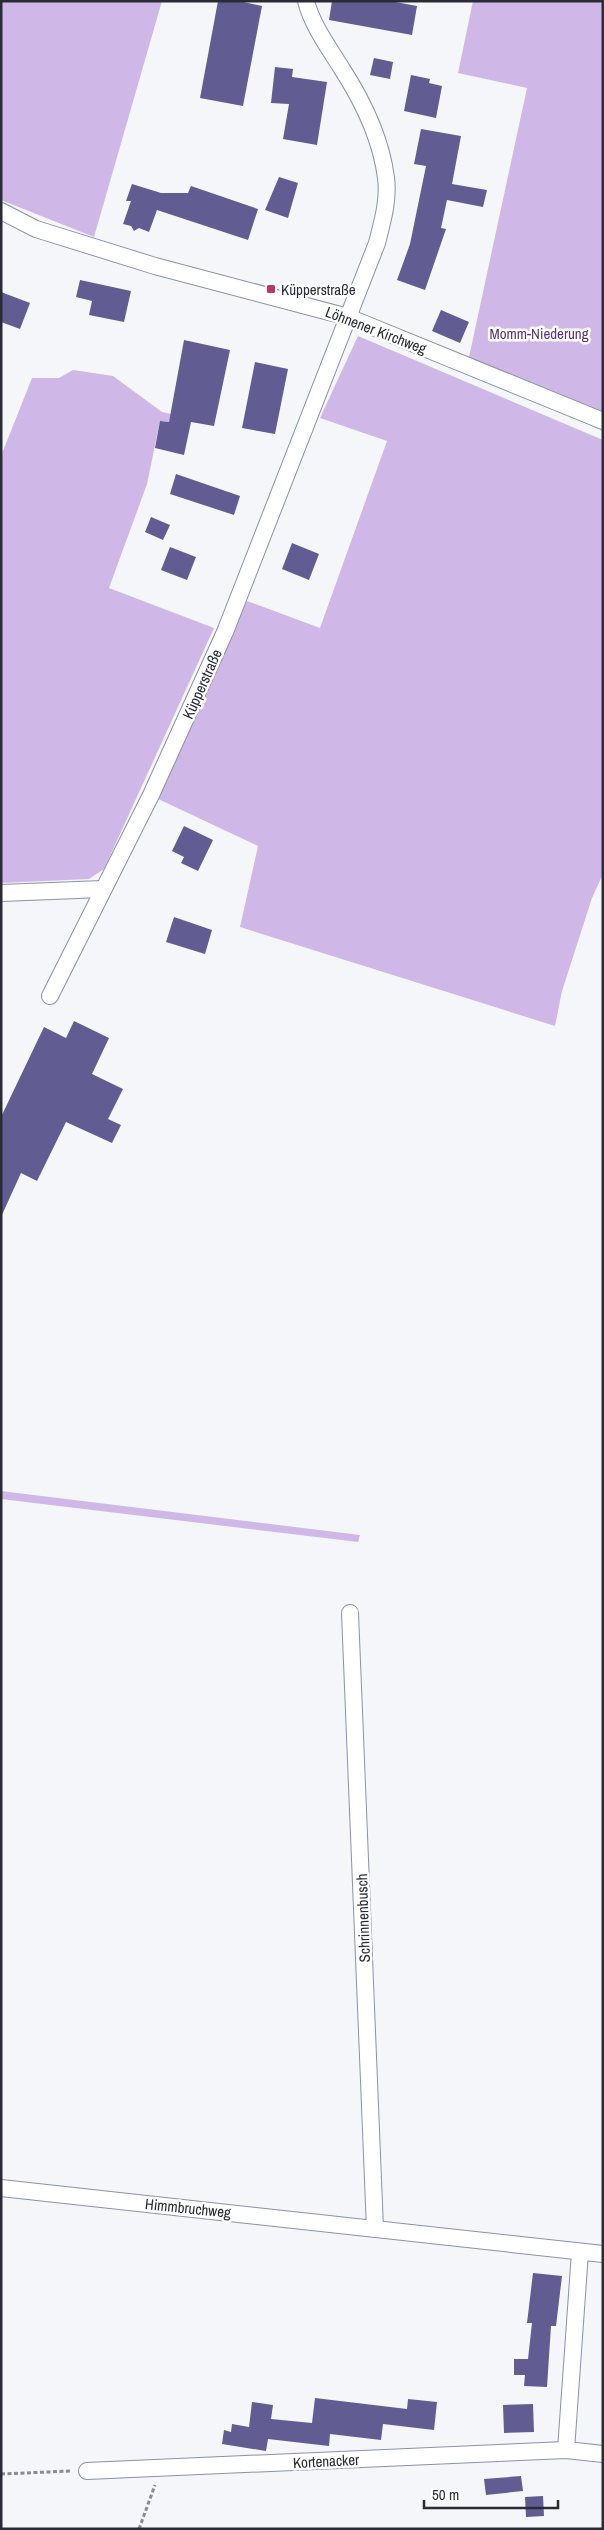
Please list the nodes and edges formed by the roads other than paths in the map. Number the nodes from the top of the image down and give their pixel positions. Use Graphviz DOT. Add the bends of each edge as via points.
graph roads {
  1 [pos="306,1"];
  2 [pos="1,211"];
  3 [pos="348,317"];
  4 [pos="603,421"];
  5 [pos="104,888"];
  6 [pos="1,893"];
  7 [pos="50,996"];
  8 [pos="350,1613"];
  9 [pos="1,2188"];
  10 [pos="375,2226"];
  11 [pos="580,2252"];
  12 [pos="603,2254"];
  13 [pos="566,2450"];
  14 [pos="603,2454"];
  15 [pos="87,2471"];
  1 -- 3 [label="street, Küpperstraße" via="375,129 387,180 378,243"];
  2 -- 3 [label="street, Löhnener Kirchweg" via="36,229 155,266"];
  3 -- 4 [label="street, Löhnener Kirchweg"];
  3 -- 5 [label="street, Küpperstraße" via="240,598 152,795"];
  5 -- 6 [label="street"];
  5 -- 7 [label="street, Küpperstraße"];
  8 -- 10 [label="street, Schrinnenbusch"];
  9 -- 10 [label="street, Himmbruchweg"];
  10 -- 11 [label="street, Himmbruchweg"];
  11 -- 12 [label="street, Himmbruchweg"];
  11 -- 13 [label="street"];
  13 -- 14 [label="street, Kortenacker"];
  13 -- 15 [label="street, Kortenacker"];
}
